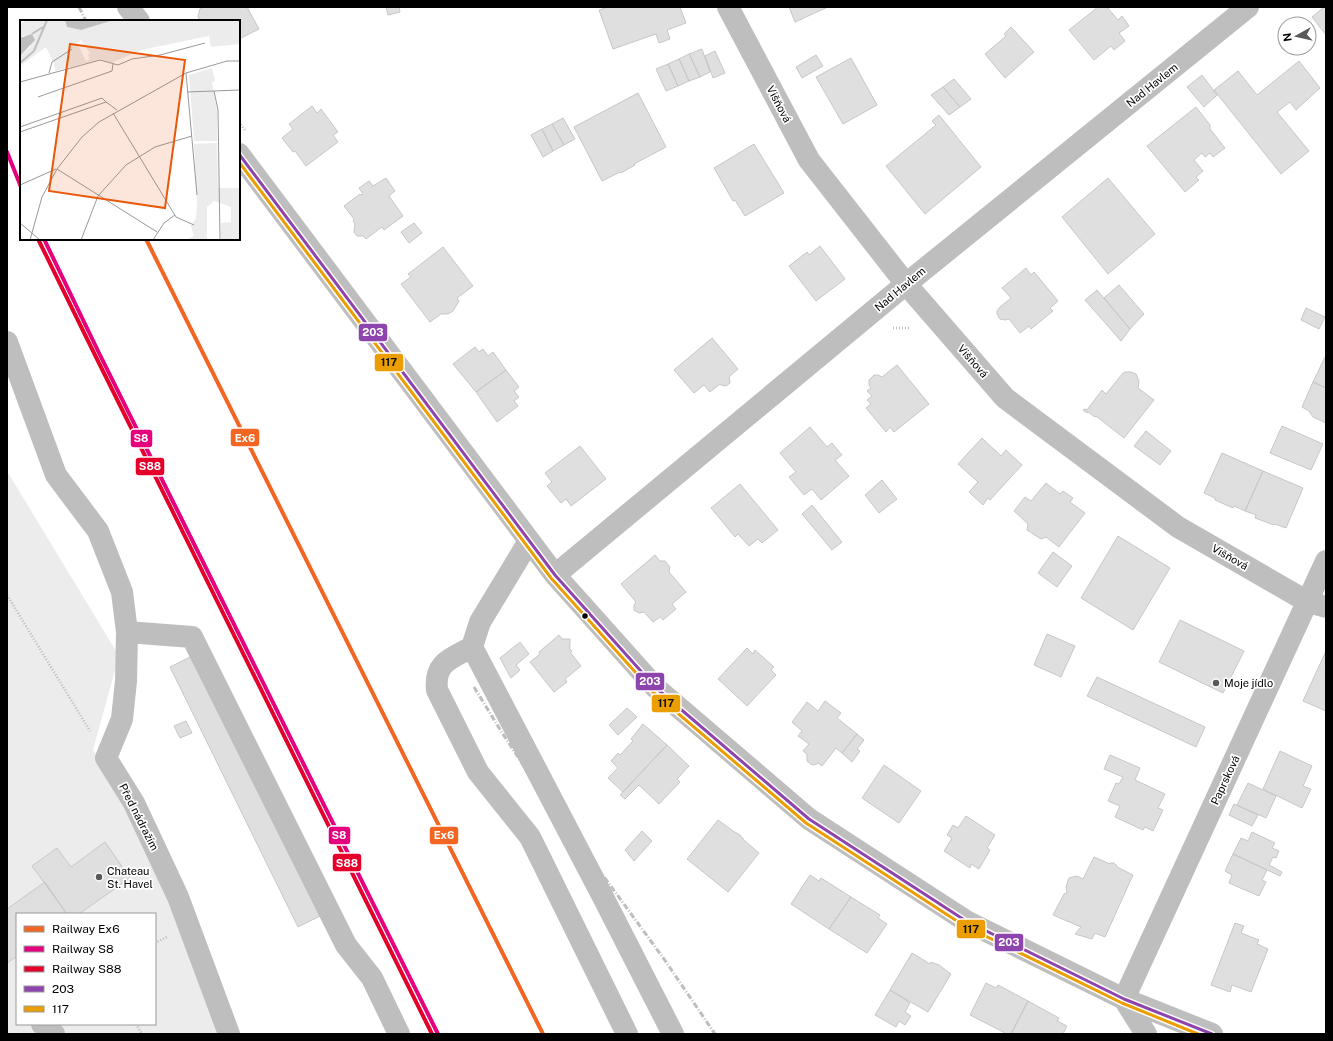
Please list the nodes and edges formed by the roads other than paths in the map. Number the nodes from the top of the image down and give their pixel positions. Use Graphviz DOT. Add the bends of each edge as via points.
graph roads {
  1 [pos="128,7"];
  2 [pos="728,7"];
  3 [pos="1248,7"];
  4 [pos="138,20"];
  5 [pos="240,155"];
  6 [pos="906,284"];
  7 [pos="7,342"];
  8 [pos="529,541"];
  9 [pos="1326,561"];
  10 [pos="555,575"];
  11 [pos="1317,604"];
  12 [pos="127,632"];
  13 [pos="472,647"];
  14 [pos="1124,998"];
  15 [pos="43,1025"];
  16 [pos="54,1034"];
  17 [pos="229,1034"];
  18 [pos="399,1034"];
  19 [pos="627,1034"];
  20 [pos="673,1034"];
  21 [pos="1146,1034"];
  22 [pos="1212,1034"];
  1 -- 4 [label="street"];
  2 -- 6 [label="street, Višňová" via="809,160"];
  3 -- 6 [label="street, Nad Havlem"];
  5 -- 8 [label="street"];
  6 -- 10 [label="street, Nad Havlem"];
  6 -- 11 [label="street, Višňová" via="1005,398 1178,528"];
  7 -- 12 [label="street" via="56,475 98,531 122,592"];
  8 -- 10 [label="street"];
  8 -- 13 [label="street" via="480,622"];
  9 -- 11 [label="street, Paprsková"];
  10 -- 14 [label="street" via="656,688 809,819 966,921"];
  11 -- 14 [label="street, Paprsková"];
  12 -- 17 [label="street, Před nádražím" via="122,719 106,758 134,803 178,897"];
  12 -- 18 [label="street" via="192,637 346,946 372,978"];
  13 -- 19 [label="street" via="443,663 438,670 437,690 478,772 530,837"];
  13 -- 20 [label="street"];
  14 -- 21 [label="street"];
  14 -- 22 [label="street"];
  15 -- 16 [label="street"];
}
